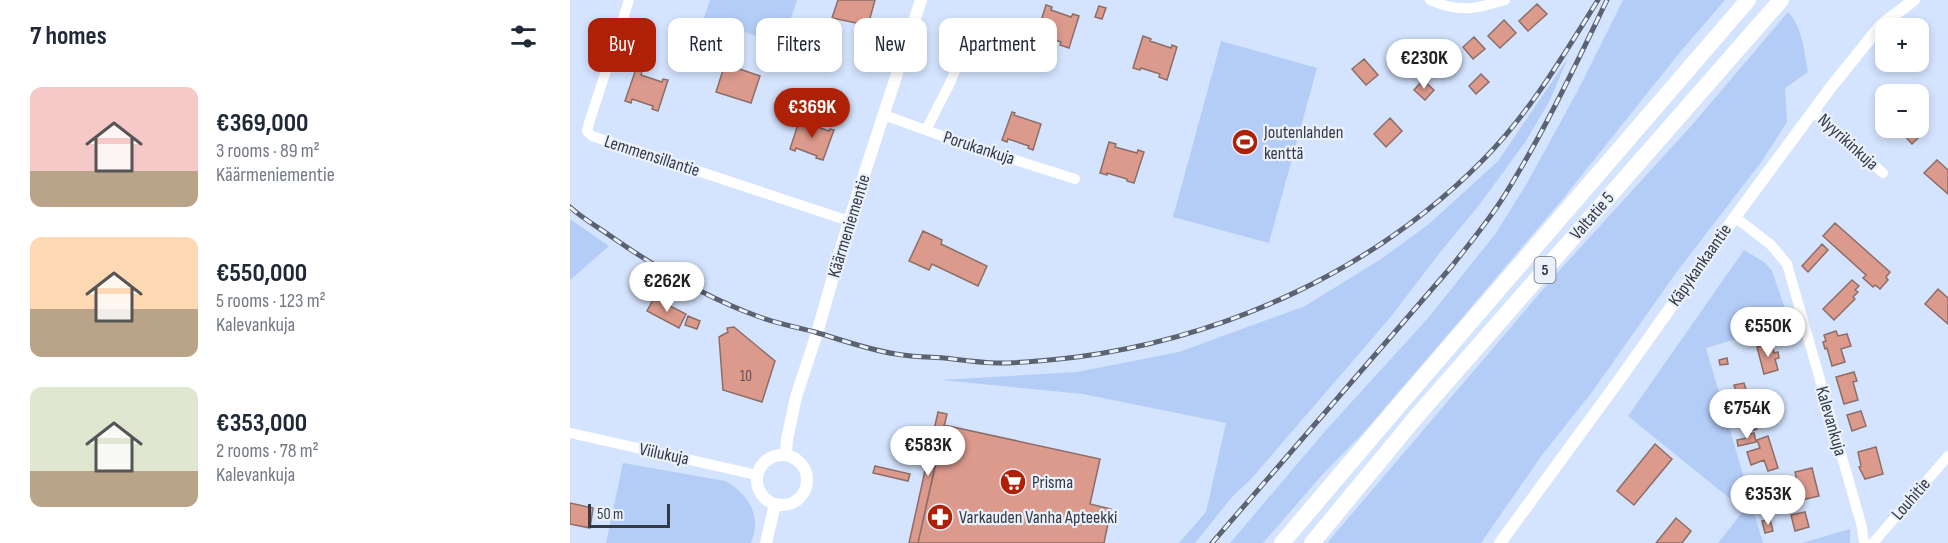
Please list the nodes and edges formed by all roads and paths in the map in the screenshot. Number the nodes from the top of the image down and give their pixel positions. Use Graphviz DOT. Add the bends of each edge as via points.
graph roads {
  1 [pos="629,0"];
  2 [pos="921,0"];
  3 [pos="1430,0"];
  4 [pos="1505,0"];
  5 [pos="1748,0"];
  6 [pos="1781,0"];
  7 [pos="1914,0"];
  8 [pos="955,72"];
  9 [pos="1813,111"];
  10 [pos="885,116"];
  11 [pos="926,130"];
  12 [pos="1883,173"];
  13 [pos="1075,179"];
  14 [pos="1735,217"];
  15 [pos="849,220"];
  16 [pos="570,433"];
  17 [pos="786,454"];
  18 [pos="1948,456"];
  19 [pos="757,475"];
  20 [pos="775,504"];
  21 [pos="766,543"];
  22 [pos="1282,543"];
  23 [pos="1312,543"];
  24 [pos="1500,543"];
  25 [pos="1864,543"];
  26 [pos="1873,543"];
  1 -- 15 [label="street, Lemmensillantie" via="587,132"];
  2 -- 10 [label="street, Käärmeniementie"];
  3 -- 4 [label="street" via="1455,9"];
  5 -- 22 [label="highway, Valtatie 5 / 5"];
  6 -- 23 [label="highway, Valtatie 5 / 5" via="1416,417"];
  7 -- 9 [label="street, Käpykankaantie" via="1881,25"];
  8 -- 11 [label="street"];
  9 -- 12 [label="street, Nyyrikinkuja"];
  9 -- 14 [label="street, Käpykankaantie"];
  10 -- 11 [label="street, Porukankuja"];
  10 -- 15 [label="street, Käärmeniementie"];
  11 -- 13 [label="street, Porukankuja"];
  14 -- 24 [label="street, Käpykankaantie"];
  14 -- 25 [label="street, Kalevankuja" via="1771,245 1787,264"];
  15 -- 17 [label="street, Käärmeniementie" via="796,397"];
  16 -- 19 [label="street, Viilukuja"];
  17 -- 19 [label="street" via="764,462"];
  17 -- 20 [label="street" via="805,468 807,486 794,502"];
  18 -- 26 [label="street, Louhitie"];
  19 -- 20 [label="street" via="759,490"];
  20 -- 21 [label="street"];
}
